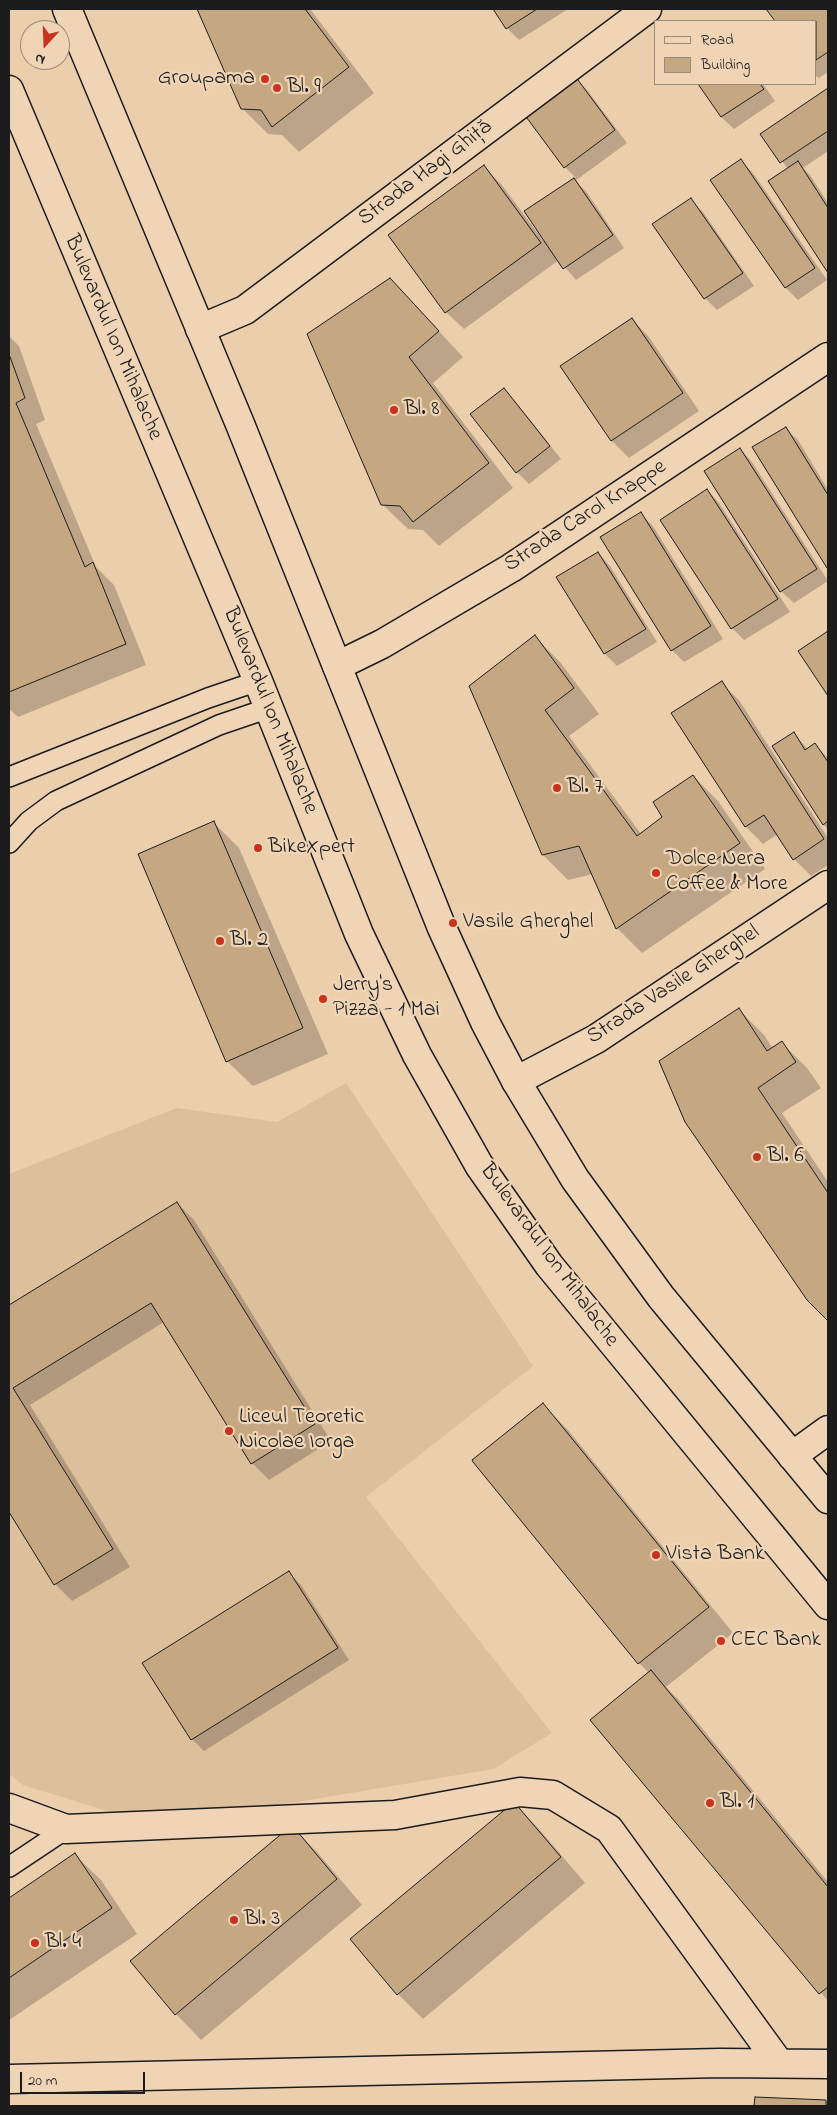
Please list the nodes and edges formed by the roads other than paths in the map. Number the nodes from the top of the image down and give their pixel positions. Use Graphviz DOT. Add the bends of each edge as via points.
graph roads {
  1 [pos="67,9"];
  2 [pos="647,9"];
  3 [pos="9,90"];
  4 [pos="200,329"];
  5 [pos="828,357"];
  6 [pos="337,666"];
  7 [pos="258,681"];
  8 [pos="269,708"];
  9 [pos="9,777"];
  10 [pos="9,843"];
  11 [pos="828,885"];
  12 [pos="516,1081"];
  13 [pos="828,1430"];
  14 [pos="792,1456"];
  15 [pos="828,1499"];
  16 [pos="828,1605"];
  17 [pos="9,1808"];
  18 [pos="66,1829"];
  19 [pos="9,1867"];
  20 [pos="779,2063"];
  21 [pos="828,2064"];
  22 [pos="9,2079"];
  1 -- 4 [label="main road"];
  2 -- 4 [label="main road, Strada Hagi Ghiță" via="245,310"];
  3 -- 7 [label="main road, Bulevardul Ion Mihalache"];
  4 -- 6 [label="main road"];
  5 -- 6 [label="main road, Strada Carol Knappe" via="510,568 382,644"];
  6 -- 12 [label="main road" via="442,928"];
  7 -- 8 [label="main road, Bulevardul Ion Mihalache"];
  7 -- 9 [label="lane"];
  8 -- 10 [label="lane" via="219,725 56,801 29,821"];
  8 -- 16 [label="main road, Bulevardul Ion Mihalache" via="359,934 417,1055 479,1165 548,1265"];
  11 -- 12 [label="main road, Strada Vasile Gherghel" via="596,1039"];
  12 -- 14 [label="main road" via="575,1179 661,1297"];
  13 -- 14 [label="main road"];
  14 -- 15 [label="main road"];
  17 -- 18 [label="main road"];
  18 -- 19 [label="lane"];
  18 -- 20 [label="main road" via="395,1816 520,1792 554,1795 609,1829"];
  20 -- 21 [label="main road"];
  20 -- 22 [label="main road"];
}
